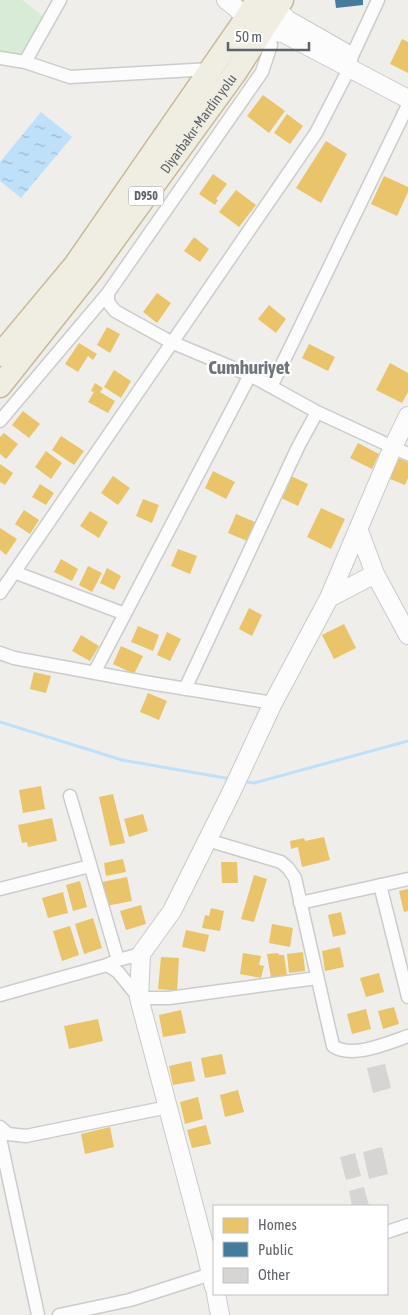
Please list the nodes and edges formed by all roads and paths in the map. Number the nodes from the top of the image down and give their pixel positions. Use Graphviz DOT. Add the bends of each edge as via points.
graph roads {
  1 [pos="60,0"];
  2 [pos="226,0"];
  3 [pos="378,0"];
  4 [pos="264,9"];
  5 [pos="0,58"];
  6 [pos="25,62"];
  7 [pos="351,62"];
  8 [pos="211,69"];
  9 [pos="408,87"];
  10 [pos="408,99"];
  11 [pos="408,105"];
  12 [pos="108,293"];
  13 [pos="171,342"];
  14 [pos="0,355"];
  15 [pos="250,374"];
  16 [pos="0,386"];
  17 [pos="272,386"];
  18 [pos="317,412"];
  19 [pos="408,416"];
  20 [pos="0,421"];
  21 [pos="400,451"];
  22 [pos="358,531"];
  23 [pos="14,572"];
  24 [pos="375,574"];
  25 [pos="0,593"];
  26 [pos="330,598"];
  27 [pos="125,614"];
  28 [pos="406,626"];
  29 [pos="0,653"];
  30 [pos="94,673"];
  31 [pos="185,689"];
  32 [pos="273,703"];
  33 [pos="70,796"];
  34 [pos="208,840"];
  35 [pos="90,866"];
  36 [pos="408,879"];
  37 [pos="380,885"];
  38 [pos="0,888"];
  39 [pos="300,903"];
  40 [pos="142,954"];
  41 [pos="112,963"];
  42 [pos="317,978"];
  43 [pos="0,995"];
  44 [pos="408,996"];
  45 [pos="139,998"];
  46 [pos="408,1036"];
  47 [pos="168,1107"];
  48 [pos="0,1127"];
  49 [pos="0,1138"];
  50 [pos="408,1225"];
  51 [pos="388,1232"];
  52 [pos="213,1278"];
  53 [pos="216,1295"];
  54 [pos="38,1315"];
  55 [pos="59,1315"];
  56 [pos="220,1315"];
  1 -- 6 [label="street"];
  2 -- 4 [label="street" via="236,6"];
  3 -- 7 [label="street"];
  4 -- 7 [label="street" via="288,20"];
  4 -- 7 [label="street" via="283,34"];
  4 -- 8 [label="highway, Diyarbakır-Mardin yolu / D950"];
  4 -- 12 [label="street" via="271,45 262,72"];
  4 -- 16 [label="highway, Diyarbakır-Mardin yolu / D950" via="235,73 92,270"];
  5 -- 6 [label="street"];
  6 -- 8 [label="street" via="70,77"];
  7 -- 9 [label="street"];
  7 -- 10 [label="street"];
  7 -- 13 [label="street" via="316,133"];
  8 -- 14 [label="highway, Diyarbakır-Mardin yolu / D950" via="75,265"];
  11 -- 17 [label="street"];
  12 -- 13 [label="street" via="108,302 115,311"];
  12 -- 20 [label="street"];
  13 -- 15 [label="street"];
  13 -- 23 [label="street"];
  15 -- 17 [label="street"];
  15 -- 27 [label="street"];
  17 -- 18 [label="street"];
  18 -- 21 [label="street"];
  18 -- 31 [label="street"];
  19 -- 21 [label="street"];
  21 -- 22 [label="street"];
  22 -- 24 [label="street"];
  22 -- 26 [label="street"];
  23 -- 25 [label="street"];
  23 -- 27 [label="street"];
  24 -- 26 [label="street"];
  24 -- 28 [label="street"];
  26 -- 32 [label="street"];
  27 -- 30 [label="street"];
  29 -- 30 [label="street"];
  30 -- 31 [label="street"];
  31 -- 32 [label="street"];
  32 -- 34 [label="street"];
  33 -- 35 [label="street"];
  34 -- 39 [label="street" via="281,862 295,878"];
  34 -- 40 [label="street" via="172,912"];
  35 -- 38 [label="street"];
  35 -- 41 [label="street"];
  36 -- 37 [label="street"];
  37 -- 39 [label="street"];
  37 -- 44 [label="street"];
  39 -- 42 [label="street"];
  40 -- 41 [label="street"];
  40 -- 45 [label="street"];
  41 -- 43 [label="street"];
  41 -- 45 [label="street"];
  42 -- 45 [label="street" via="169,998"];
  42 -- 46 [label="street" via="332,1046 348,1052"];
  45 -- 47 [label="street"];
  47 -- 48 [label="street" via="26,1136 8,1134"];
  47 -- 52 [label="street"];
  49 -- 54 [label="street"];
  50 -- 51 [label="street"];
  52 -- 55 [label="street"];
  53 -- 56 [label="street"];
}
